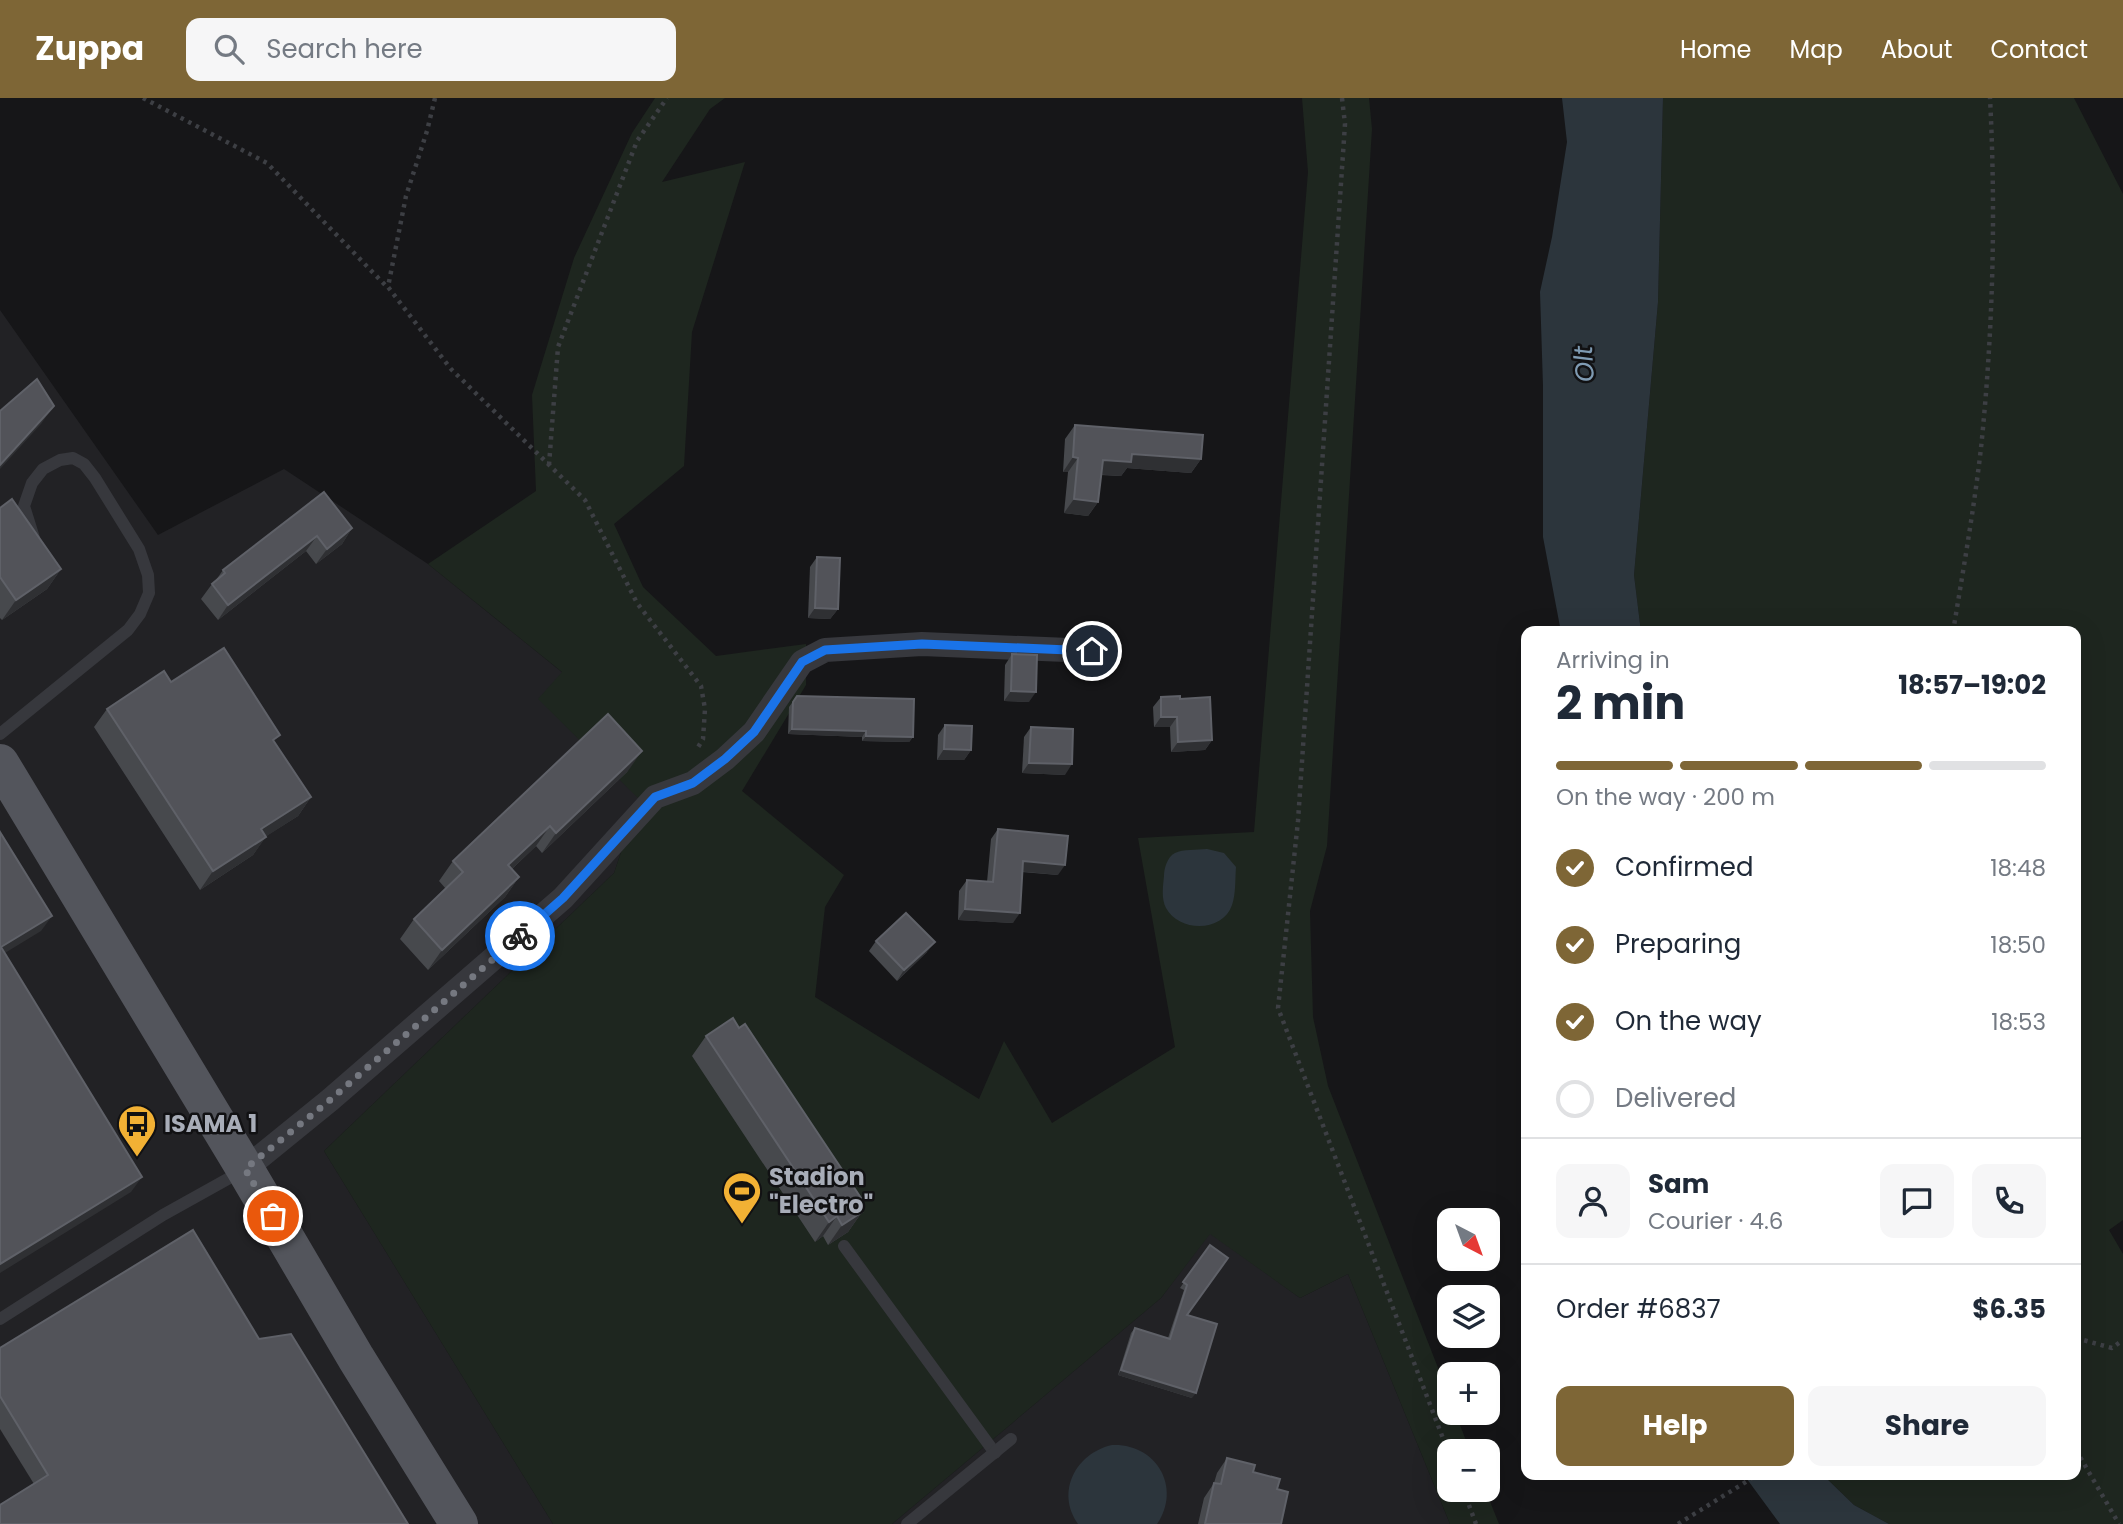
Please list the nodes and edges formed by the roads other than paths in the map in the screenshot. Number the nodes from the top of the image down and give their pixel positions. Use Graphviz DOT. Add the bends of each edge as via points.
graph roads {
  1 [pos="41,553"];
  2 [pos="1092,651"];
  3 [pos="0,734"];
  4 [pos="0,763"];
  5 [pos="245,1169"];
  6 [pos="844,1246"];
  7 [pos="0,1319"];
  8 [pos="1011,1439"];
  9 [pos="995,1453"];
  10 [pos="458,1524"];
  11 [pos="907,1524"];
  1 -- 3 [label="lane" via="24,506 43,469 73,458 95,478 139,549 149,575 149,593 128,630"];
  2 -- 5 [label="street" via="922,644 825,650 802,662 754,732 725,759 693,783 655,797 563,898"];
  4 -- 5 [label="main road"];
  5 -- 7 [label="lane" via="163,1215"];
  5 -- 10 [label="main road"];
  6 -- 9 [label="lane"];
  8 -- 9 [label="lane"];
  9 -- 11 [label="lane"];
}
